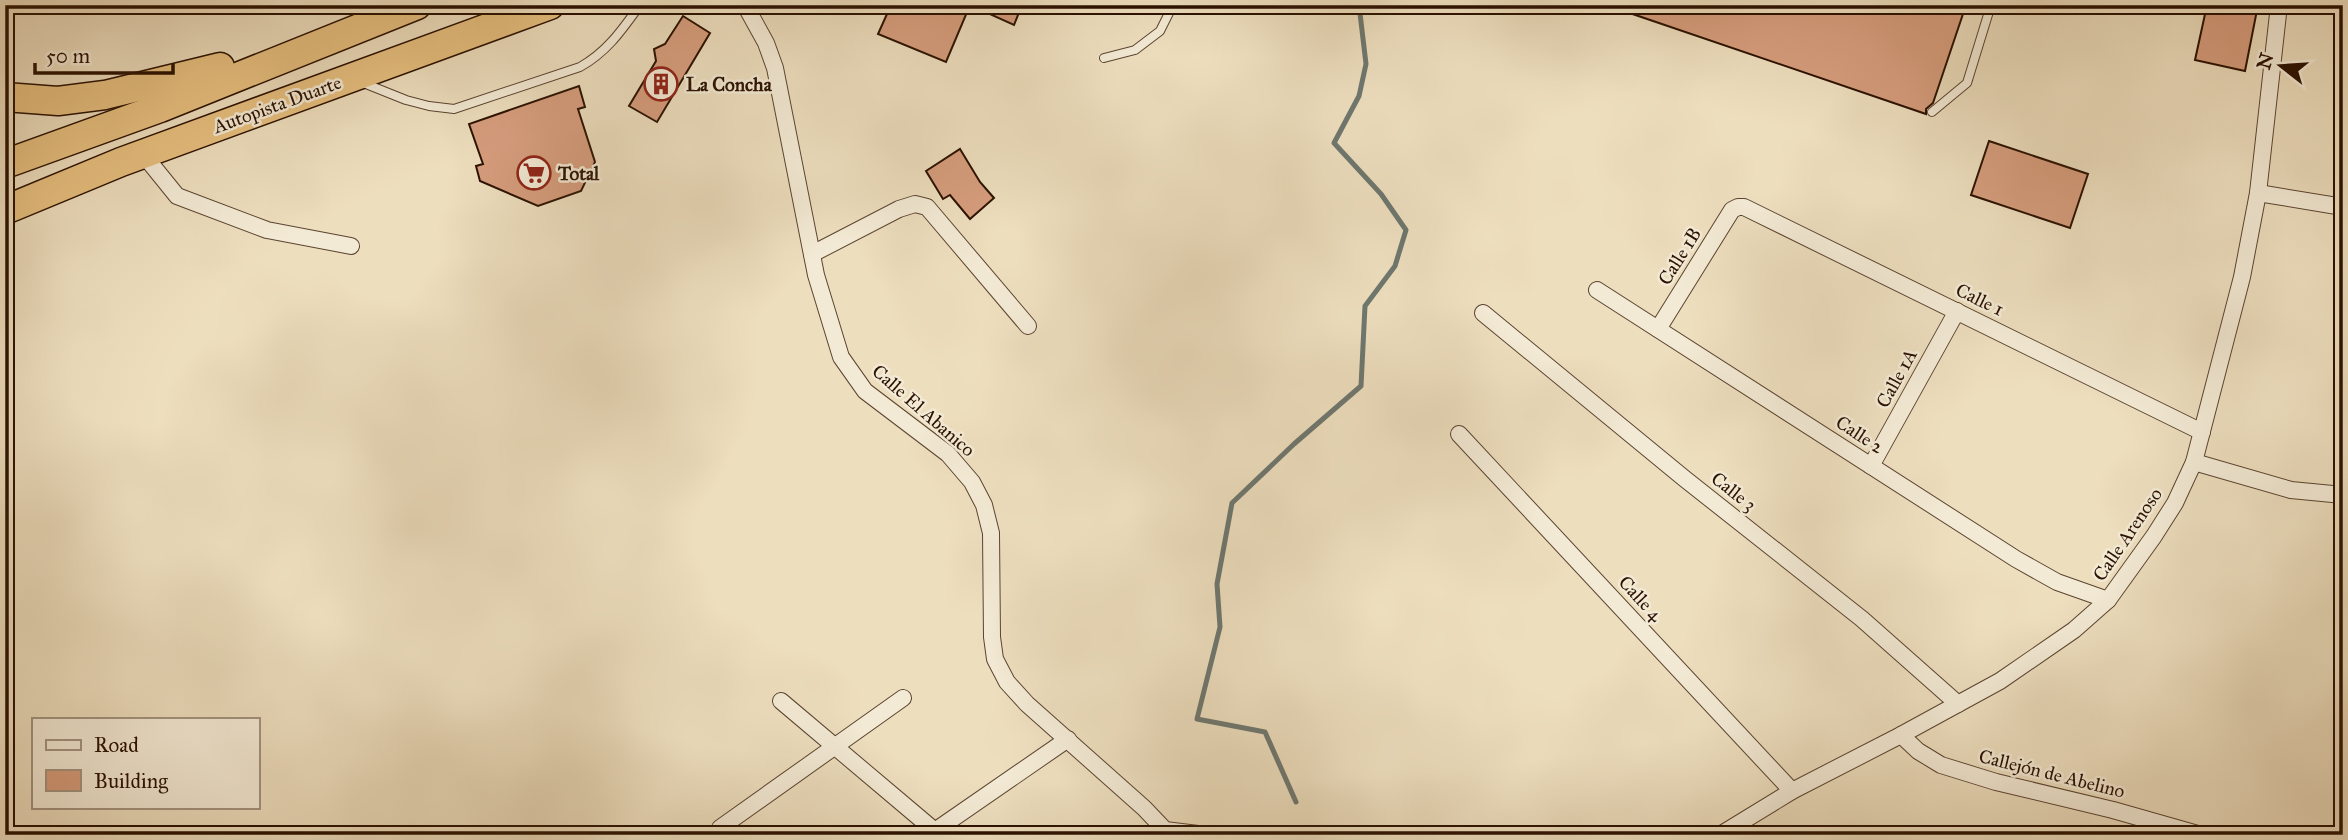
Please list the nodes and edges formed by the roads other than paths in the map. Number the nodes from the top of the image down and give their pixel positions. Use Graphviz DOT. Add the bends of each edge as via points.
graph roads {
  1 [pos="416,5"];
  2 [pos="550,5"];
  3 [pos="640,5"];
  4 [pos="745,5"];
  5 [pos="1173,5"];
  6 [pos="1991,5"];
  7 [pos="2279,5"];
  8 [pos="384,18"];
  9 [pos="1104,58"];
  10 [pos="349,78"];
  11 [pos="5,97"];
  12 [pos="1932,112"];
  13 [pos="143,154"];
  14 [pos="5,164"];
  15 [pos="2258,193"];
  16 [pos="1738,207"];
  17 [pos="2343,207"];
  18 [pos="5,210"];
  19 [pos="351,246"];
  20 [pos="812,254"];
  21 [pos="1597,290"];
  22 [pos="1957,311"];
  23 [pos="1483,313"];
  24 [pos="1028,326"];
  25 [pos="1658,329"];
  26 [pos="2202,432"];
  27 [pos="1459,434"];
  28 [pos="2193,461"];
  29 [pos="1871,466"];
  30 [pos="2343,495"];
  31 [pos="2108,600"];
  32 [pos="903,698"];
  33 [pos="780,701"];
  34 [pos="1958,704"];
  35 [pos="1901,735"];
  36 [pos="1068,739"];
  37 [pos="834,747"];
  38 [pos="1792,791"];
  39 [pos="720,828"];
  40 [pos="1161,832"];
  41 [pos="932,833"];
  42 [pos="1206,835"];
  43 [pos="1720,835"];
  44 [pos="2201,835"];
  1 -- 8 [label="highway, Autopista Duarte"];
  2 -- 10 [label="highway, Autopista Duarte"];
  3 -- 10 [label="lane" via="612,43 580,67 454,109 406,100"];
  4 -- 20 [label="street, Calle El Abanico" via="775,68"];
  5 -- 9 [label="lane" via="1160,31 1135,50"];
  6 -- 12 [label="lane" via="1967,83"];
  7 -- 15 [label="street, Calle Arenoso"];
  8 -- 11 [label="highway" via="205,73 105,95 58,101"];
  8 -- 14 [label="highway, Autopista Duarte"];
  10 -- 13 [label="highway, Autopista Duarte"];
  13 -- 18 [label="highway, Autopista Duarte"];
  13 -- 19 [label="street" via="177,196 267,230"];
  15 -- 17 [label="street"];
  15 -- 26 [label="street, Calle Arenoso" via="2242,277"];
  16 -- 22 [label="street, Calle 1"];
  16 -- 25 [label="street, Calle 1B"];
  20 -- 24 [label="street" via="899,209 915,204 927,207"];
  20 -- 36 [label="street, Calle El Abanico" via="841,357 865,391 948,454 972,482 991,533 995,659 1007,682 1027,704"];
  21 -- 25 [label="street, Calle 2"];
  22 -- 26 [label="street, Calle 1"];
  22 -- 29 [label="street, Calle 1A"];
  23 -- 34 [label="street, Calle 3" via="1862,619"];
  25 -- 29 [label="street, Calle 2"];
  26 -- 28 [label="street, Calle Arenoso"];
  27 -- 38 [label="street, Calle 4"];
  28 -- 30 [label="street" via="2291,490"];
  28 -- 31 [label="street, Calle Arenoso" via="2168,514"];
  29 -- 31 [label="street, Calle 2" via="2026,565"];
  31 -- 34 [label="street, Calle Arenoso" via="2074,630"];
  32 -- 37 [label="street"];
  33 -- 37 [label="street"];
  34 -- 35 [label="street, Calle Arenoso"];
  35 -- 38 [label="street, Calle Arenoso"];
  35 -- 44 [label="street, Callejón de Abelino" via="1941,765"];
  36 -- 40 [label="street, Calle El Abanico" via="1144,808"];
  36 -- 41 [label="street"];
  37 -- 39 [label="street"];
  37 -- 41 [label="street"];
  38 -- 43 [label="street, Calle Arenoso"];
  40 -- 42 [label="street, Calle El Abanico"];
}
